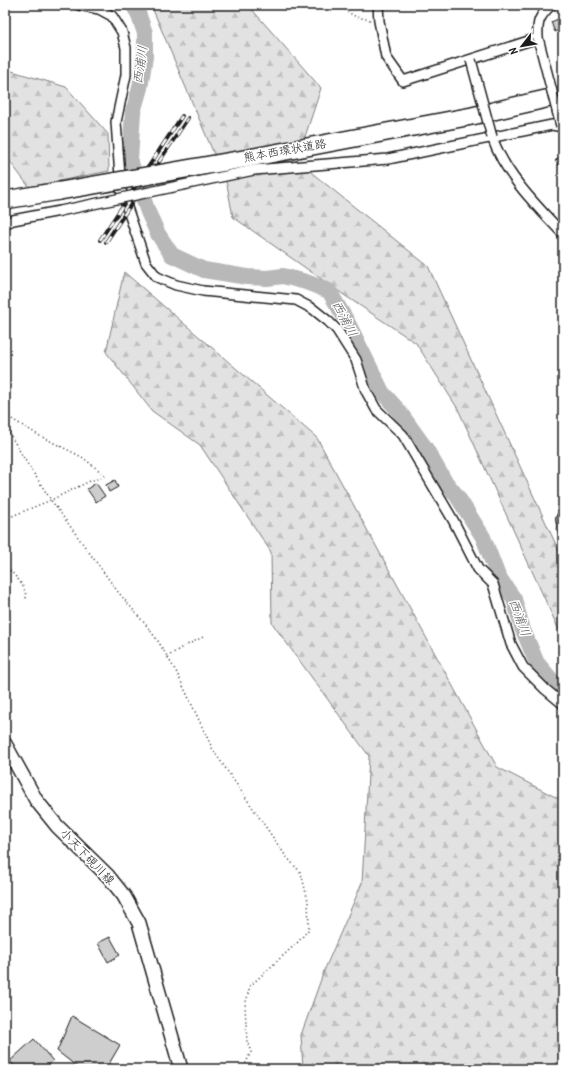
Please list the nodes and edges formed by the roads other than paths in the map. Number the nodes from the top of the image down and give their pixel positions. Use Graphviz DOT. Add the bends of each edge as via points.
graph roads {
  1 [pos="79,5"];
  2 [pos="378,5"];
  3 [pos="551,5"];
  4 [pos="538,38"];
  5 [pos="471,60"];
  6 [pos="563,95"];
  7 [pos="562,126"];
  8 [pos="492,138"];
  9 [pos="251,164"];
  10 [pos="5,200"];
  11 [pos="5,224"];
  12 [pos="563,234"];
  13 [pos="563,515"];
  14 [pos="563,532"];
  15 [pos="563,704"];
  16 [pos="5,744"];
  17 [pos="181,1069"];
  1 -- 15 [label="street" via="99,9 112,16 122,32 126,48 126,75 116,122 121,190 146,264 157,278 176,286 296,300 313,309 337,330 356,360 366,391 376,409 402,435 453,520 478,569 493,584 510,644 523,667"];
  2 -- 5 [label="street" via="378,21 386,57 403,81"];
  3 -- 4 [label="street" via="538,22"];
  4 -- 5 [label="street"];
  4 -- 7 [label="street, bridge"];
  5 -- 8 [label="street, bridge"];
  6 -- 9 [label="highway, 熊本西環状道路"];
  7 -- 8 [label="street" via="552,125"];
  8 -- 9 [label="street" via="388,159"];
  8 -- 12 [label="street" via="500,158 528,195"];
  9 -- 10 [label="highway, 熊本西環状道路, bridge"];
  9 -- 11 [label="street, bridge"];
  13 -- 14 [label="street"];
  16 -- 17 [label="main road, 小天下硯川線" via="36,800 56,826 108,876 124,896 139,923"];
}
